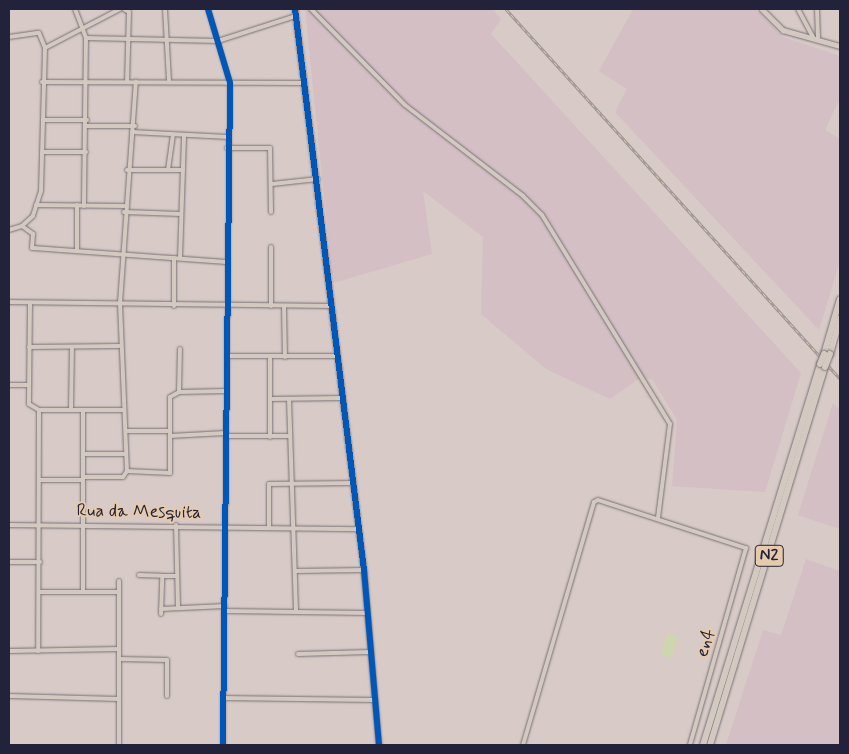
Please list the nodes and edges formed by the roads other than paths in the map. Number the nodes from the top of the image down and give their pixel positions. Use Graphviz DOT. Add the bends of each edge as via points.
graph roads {
  1 [pos="75,9"];
  2 [pos="120,9"];
  3 [pos="124,9"];
  4 [pos="165,9"];
  5 [pos="208,9"];
  6 [pos="295,9"];
  7 [pos="311,9"];
  8 [pos="762,9"];
  9 [pos="798,9"];
  10 [pos="817,9"];
  11 [pos="296,16"];
  12 [pos="83,31"];
  13 [pos="9,37"];
  14 [pos="86,38"];
  15 [pos="128,38"];
  16 [pos="170,39"];
  17 [pos="816,39"];
  18 [pos="218,41"];
  19 [pos="840,46"];
  20 [pos="45,48"];
  21 [pos="169,80"];
  22 [pos="42,82"];
  23 [pos="127,82"];
  24 [pos="136,82"];
  25 [pos="87,83"];
  26 [pos="230,83"];
  27 [pos="304,83"];
  28 [pos="44,120"];
  29 [pos="87,120"];
  30 [pos="86,126"];
  31 [pos="135,126"];
  32 [pos="132,132"];
  33 [pos="172,136"];
  34 [pos="184,136"];
  35 [pos="228,137"];
  36 [pos="227,148"];
  37 [pos="42,152"];
  38 [pos="86,152"];
  39 [pos="127,170"];
  40 [pos="168,170"];
  41 [pos="183,170"];
  42 [pos="318,180"];
  43 [pos="272,184"];
  44 [pos="36,205"];
  45 [pos="77,206"];
  46 [pos="84,206"];
  47 [pos="124,206"];
  48 [pos="124,212"];
  49 [pos="271,212"];
  50 [pos="181,214"];
  51 [pos="22,226"];
  52 [pos="9,230"];
  53 [pos="270,247"];
  54 [pos="77,248"];
  55 [pos="121,256"];
  56 [pos="174,258"];
  57 [pos="180,258"];
  58 [pos="227,262"];
  59 [pos="840,299"];
  60 [pos="9,302"];
  61 [pos="30,303"];
  62 [pos="120,303"];
  63 [pos="174,306"];
  64 [pos="271,306"];
  65 [pos="284,306"];
  66 [pos="330,306"];
  67 [pos="227,307"];
  68 [pos="840,318"];
  69 [pos="120,346"];
  70 [pos="29,347"];
  71 [pos="72,347"];
  72 [pos="180,349"];
  73 [pos="827,354"];
  74 [pos="226,356"];
  75 [pos="337,356"];
  76 [pos="270,357"];
  77 [pos="285,357"];
  78 [pos="823,365"];
  79 [pos="9,385"];
  80 [pos="29,385"];
  81 [pos="226,391"];
  82 [pos="180,392"];
  83 [pos="342,398"];
  84 [pos="270,399"];
  85 [pos="289,399"];
  86 [pos="71,409"];
  87 [pos="39,410"];
  88 [pos="84,410"];
  89 [pos="124,410"];
  90 [pos="126,431"];
  91 [pos="170,433"];
  92 [pos="225,435"];
  93 [pos="289,436"];
  94 [pos="270,437"];
  95 [pos="83,454"];
  96 [pos="126,454"];
  97 [pos="127,471"];
  98 [pos="83,479"];
  99 [pos="39,480"];
  100 [pos="292,483"];
  101 [pos="353,483"];
  102 [pos="658,518"];
  103 [pos="9,525"];
  104 [pos="40,525"];
  105 [pos="83,525"];
  106 [pos="176,526"];
  107 [pos="225,527"];
  108 [pos="269,528"];
  109 [pos="359,528"];
  110 [pos="294,529"];
  111 [pos="9,562"];
  112 [pos="40,562"];
  113 [pos="364,570"];
  114 [pos="296,571"];
  115 [pos="139,575"];
  116 [pos="162,576"];
  117 [pos="175,576"];
  118 [pos="120,580"];
  119 [pos="39,592"];
  120 [pos="84,592"];
  121 [pos="119,592"];
  122 [pos="225,606"];
  123 [pos="178,607"];
  124 [pos="161,609"];
  125 [pos="225,611"];
  126 [pos="296,612"];
  127 [pos="368,613"];
  128 [pos="161,614"];
  129 [pos="119,649"];
  130 [pos="38,650"];
  131 [pos="9,651"];
  132 [pos="370,652"];
  133 [pos="298,654"];
  134 [pos="120,659"];
  135 [pos="9,696"];
  136 [pos="167,696"];
  137 [pos="223,698"];
  138 [pos="119,699"];
  139 [pos="374,700"];
  140 [pos="119,745"];
  141 [pos="222,745"];
  142 [pos="380,745"];
  143 [pos="523,745"];
  144 [pos="690,745"];
  145 [pos="703,745"];
  146 [pos="710,745"];
  1 -- 12 [label="street"];
  2 -- 12 [label="street"];
  3 -- 15 [label="street" via="129,12"];
  4 -- 16 [label="street"];
  5 -- 18 [label="street"];
  6 -- 11 [label="street"];
  7 -- 102 [label="street" via="398,99 523,196 542,215 670,424"];
  8 -- 17 [label="street" via="783,30"];
  9 -- 17 [label="street"];
  10 -- 17 [label="street"];
  11 -- 18 [label="street"];
  11 -- 27 [label="street"];
  12 -- 14 [label="street"];
  12 -- 20 [label="street"];
  13 -- 20 [label="street" via="38,33"];
  14 -- 15 [label="street"];
  14 -- 25 [label="street"];
  15 -- 16 [label="street"];
  15 -- 23 [label="street"];
  16 -- 18 [label="street"];
  16 -- 21 [label="street"];
  17 -- 19 [label="street"];
  18 -- 26 [label="street"];
  20 -- 22 [label="street"];
  21 -- 24 [label="street"];
  21 -- 26 [label="street"];
  22 -- 25 [label="street"];
  22 -- 28 [label="street"];
  23 -- 24 [label="street"];
  23 -- 25 [label="street"];
  24 -- 31 [label="street"];
  25 -- 29 [label="street"];
  26 -- 27 [label="street"];
  26 -- 35 [label="street"];
  27 -- 42 [label="street"];
  28 -- 29 [label="street"];
  28 -- 37 [label="street"];
  29 -- 30 [label="street"];
  30 -- 31 [label="street"];
  30 -- 38 [label="street"];
  31 -- 32 [label="street"];
  32 -- 33 [label="street"];
  32 -- 39 [label="street"];
  33 -- 34 [label="street"];
  33 -- 40 [label="street"];
  34 -- 35 [label="street"];
  34 -- 41 [label="street"];
  35 -- 36 [label="street"];
  36 -- 43 [label="street" via="270,148"];
  36 -- 58 [label="street"];
  37 -- 38 [label="street"];
  37 -- 44 [label="street"];
  38 -- 46 [label="street"];
  39 -- 40 [label="street"];
  39 -- 47 [label="street"];
  40 -- 41 [label="street"];
  41 -- 50 [label="street"];
  42 -- 43 [label="street"];
  42 -- 66 [label="street"];
  43 -- 49 [label="street"];
  44 -- 45 [label="street"];
  44 -- 51 [label="street"];
  45 -- 46 [label="street"];
  45 -- 54 [label="street"];
  46 -- 47 [label="street"];
  47 -- 48 [label="street"];
  48 -- 50 [label="street"];
  48 -- 55 [label="street"];
  50 -- 57 [label="street"];
  51 -- 52 [label="street"];
  51 -- 54 [label="street" via="33,234 34,248"];
  53 -- 64 [label="street"];
  54 -- 55 [label="street"];
  55 -- 56 [label="street"];
  55 -- 62 [label="street"];
  56 -- 57 [label="street"];
  56 -- 63 [label="street"];
  57 -- 58 [label="street"];
  58 -- 67 [label="street"];
  59 -- 73 [label="highway"];
  60 -- 61 [label="street"];
  61 -- 62 [label="street"];
  61 -- 70 [label="street"];
  62 -- 63 [label="street"];
  62 -- 69 [label="street"];
  63 -- 67 [label="street"];
  64 -- 65 [label="street"];
  64 -- 67 [label="street"];
  65 -- 66 [label="street"];
  65 -- 77 [label="street"];
  66 -- 75 [label="street"];
  67 -- 74 [label="street"];
  68 -- 73 [label="highway"];
  69 -- 71 [label="street"];
  69 -- 89 [label="street"];
  70 -- 71 [label="street"];
  70 -- 80 [label="street"];
  71 -- 86 [label="street"];
  72 -- 82 [label="street"];
  73 -- 78 [label="highway, bridge"];
  74 -- 76 [label="street"];
  74 -- 81 [label="street"];
  75 -- 77 [label="street"];
  75 -- 83 [label="street"];
  76 -- 77 [label="street"];
  76 -- 84 [label="street"];
  78 -- 145 [label="highway, N2" via="817,374"];
  78 -- 146 [label="highway, N2"];
  79 -- 80 [label="street"];
  80 -- 87 [label="street" via="30,408"];
  81 -- 82 [label="street"];
  81 -- 92 [label="street"];
  82 -- 91 [label="street" via="169,398"];
  83 -- 85 [label="street"];
  83 -- 101 [label="street"];
  84 -- 85 [label="street"];
  84 -- 94 [label="street"];
  85 -- 93 [label="street"];
  86 -- 87 [label="street"];
  86 -- 88 [label="street"];
  87 -- 99 [label="street"];
  88 -- 89 [label="street"];
  88 -- 95 [label="street"];
  89 -- 90 [label="street"];
  90 -- 91 [label="street"];
  90 -- 96 [label="street"];
  91 -- 92 [label="street"];
  91 -- 97 [label="street" via="170,473"];
  92 -- 94 [label="street"];
  92 -- 107 [label="street"];
  93 -- 94 [label="street"];
  93 -- 100 [label="street"];
  95 -- 96 [label="street"];
  95 -- 98 [label="street"];
  96 -- 97 [label="street"];
  97 -- 98 [label="street" via="123,477"];
  98 -- 99 [label="street"];
  98 -- 105 [label="street"];
  99 -- 104 [label="street"];
  100 -- 101 [label="street"];
  100 -- 108 [label="street" via="269,484"];
  100 -- 110 [label="street"];
  101 -- 109 [label="street"];
  102 -- 143 [label="street" via="594,502"];
  102 -- 144 [label="street, en4" via="746,548"];
  103 -- 104 [label="street, Rua da Mesquita"];
  104 -- 105 [label="street, Rua da Mesquita"];
  104 -- 112 [label="street"];
  105 -- 106 [label="street, Rua da Mesquita"];
  105 -- 120 [label="street"];
  106 -- 107 [label="street, Rua da Mesquita"];
  106 -- 117 [label="street"];
  107 -- 108 [label="street, Rua da Mesquita"];
  107 -- 122 [label="street"];
  108 -- 110 [label="street, Rua da Mesquita"];
  109 -- 110 [label="street, Rua da Mesquita"];
  109 -- 113 [label="street"];
  110 -- 114 [label="street"];
  111 -- 112 [label="street"];
  112 -- 119 [label="street"];
  113 -- 114 [label="street"];
  113 -- 127 [label="street"];
  114 -- 126 [label="street"];
  115 -- 116 [label="street"];
  116 -- 117 [label="street"];
  116 -- 124 [label="street"];
  117 -- 123 [label="street"];
  118 -- 121 [label="street"];
  119 -- 120 [label="street"];
  119 -- 130 [label="street"];
  120 -- 121 [label="street"];
  121 -- 129 [label="street"];
  122 -- 123 [label="street"];
  122 -- 125 [label="street"];
  123 -- 124 [label="street"];
  124 -- 128 [label="street"];
  125 -- 126 [label="street"];
  125 -- 137 [label="street"];
  126 -- 127 [label="street"];
  127 -- 132 [label="street"];
  129 -- 130 [label="street"];
  129 -- 134 [label="street"];
  130 -- 131 [label="street"];
  132 -- 133 [label="street"];
  132 -- 139 [label="street"];
  134 -- 136 [label="street" via="167,660"];
  134 -- 138 [label="street"];
  135 -- 138 [label="street"];
  137 -- 139 [label="street"];
  137 -- 141 [label="street"];
  138 -- 140 [label="street"];
  139 -- 142 [label="street"];
}
